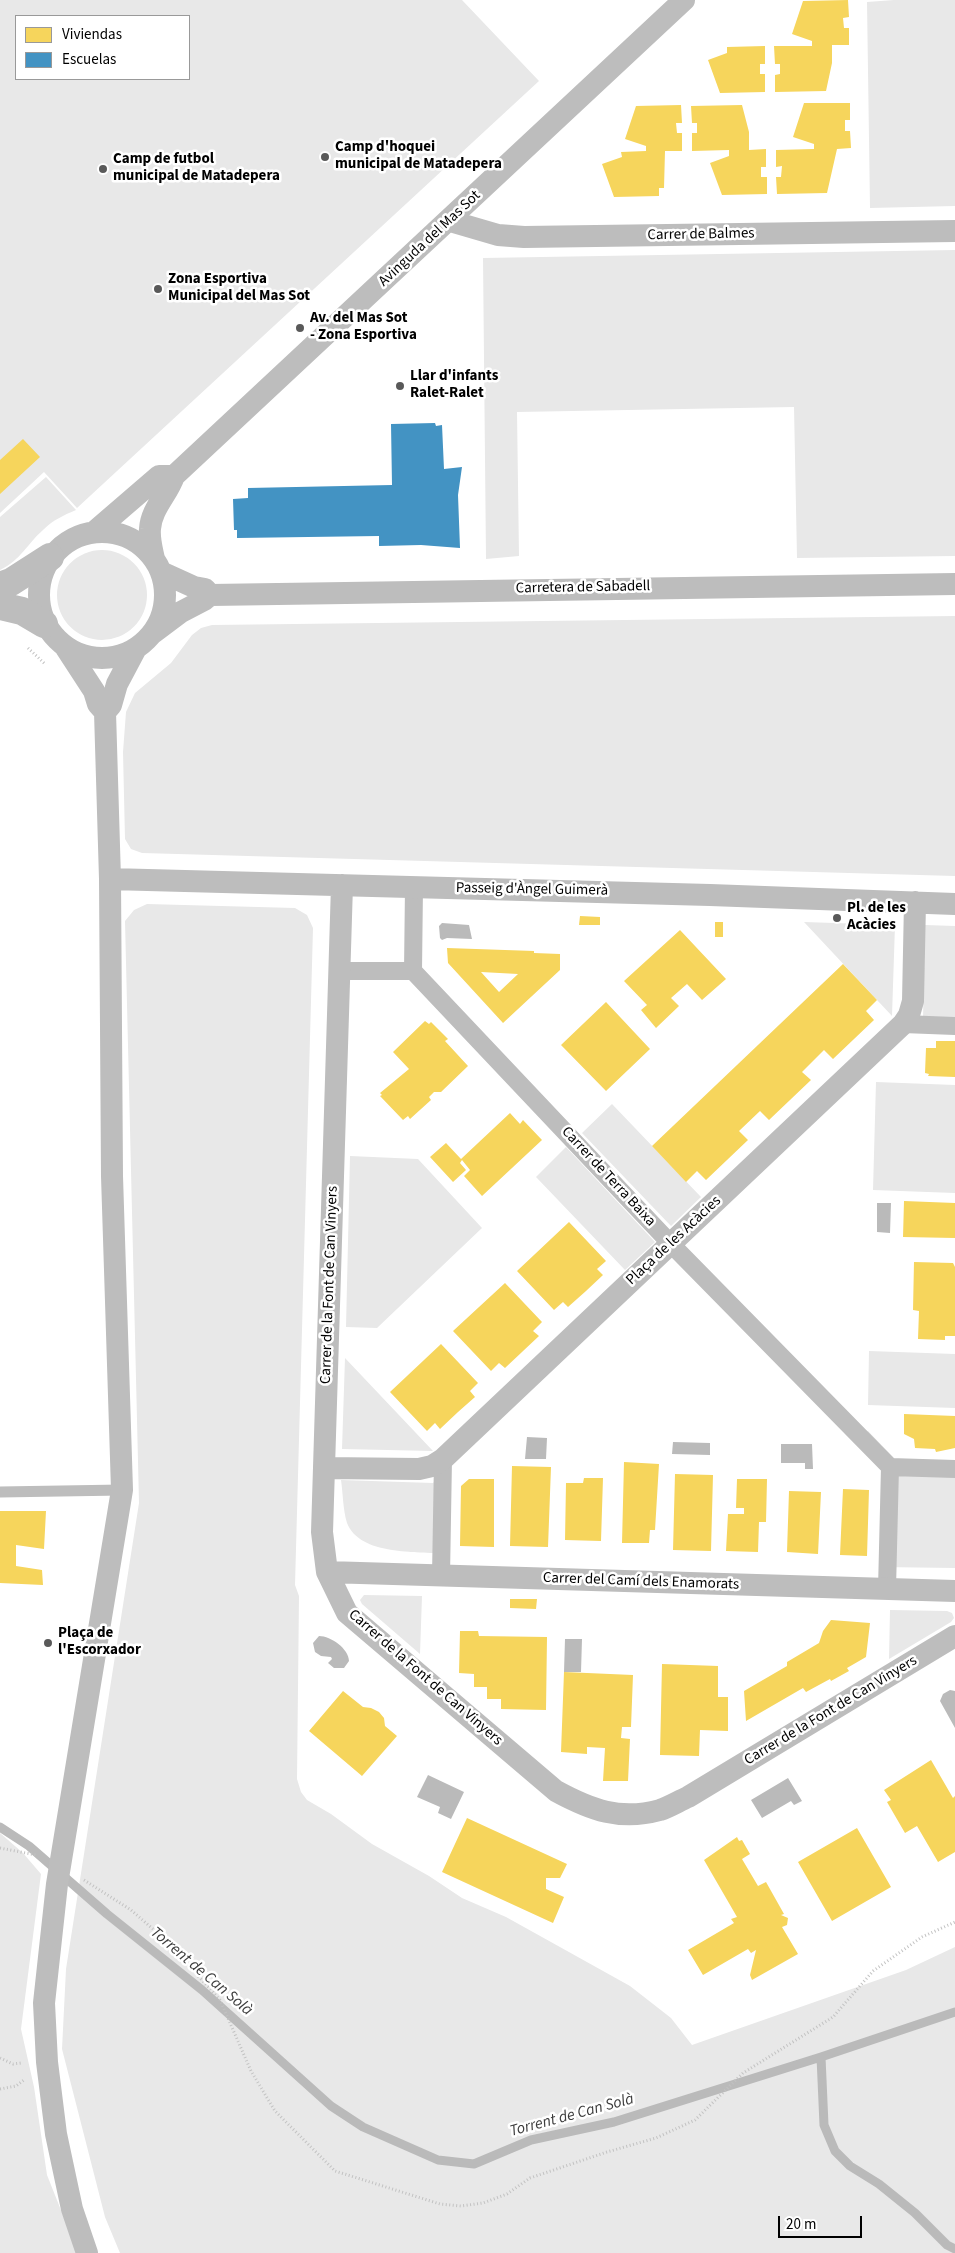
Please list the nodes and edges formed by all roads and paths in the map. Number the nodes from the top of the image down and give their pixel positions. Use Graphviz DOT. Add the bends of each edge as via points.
graph roads {
  1 [pos="684,0"];
  2 [pos="450,220"];
  3 [pos="955,231"];
  4 [pos="174,476"];
  5 [pos="94,532"];
  6 [pos="50,558"];
  7 [pos="158,566"];
  8 [pos="955,584"];
  9 [pos="0,586"];
  10 [pos="210,595"];
  11 [pos="0,606"];
  12 [pos="44,624"];
  13 [pos="153,633"];
  14 [pos="26,646"];
  15 [pos="66,648"];
  16 [pos="136,650"];
  17 [pos="51,668"];
  18 [pos="106,712"];
  19 [pos="110,879"];
  20 [pos="342,885"];
  21 [pos="414,887"];
  22 [pos="915,902"];
  23 [pos="955,904"];
  24 [pos="340,971"];
  25 [pos="413,971"];
  26 [pos="903,1024"];
  27 [pos="955,1026"];
  28 [pos="671,1244"];
  29 [pos="443,1459"];
  30 [pos="890,1467"];
  31 [pos="324,1468"];
  32 [pos="955,1469"];
  33 [pos="122,1490"];
  34 [pos="0,1492"];
  35 [pos="327,1572"];
  36 [pos="441,1576"];
  37 [pos="887,1589"];
  38 [pos="955,1591"];
  39 [pos="955,1636"];
  40 [pos="0,1848"];
  41 [pos="40,1857"];
  42 [pos="80,1878"];
  43 [pos="955,1922"];
  44 [pos="87,2253"];
  1 -- 2 [label="street, Avinguda del Mas Sot"];
  2 -- 3 [label="street, Carrer de Balmes" via="498,235 524,237"];
  2 -- 4 [label="street, Avinguda del Mas Sot"];
  4 -- 5 [label="street, Avinguda del Mas Sot" via="158,476"];
  4 -- 7 [label="street, Avinguda del Mas Sot" via="150,527"];
  5 -- 6 [label="street" via="62,545"];
  5 -- 7 [label="street" via="112,532 128,537 143,547"];
  6 -- 9 [label="street"];
  6 -- 12 [label="street" via="38,590"];
  7 -- 10 [label="street, Carretera de Sabadell" via="194,587 205,589"];
  7 -- 13 [label="street" via="165,587 165,604"];
  8 -- 10 [label="street, Carretera de Sabadell"];
  10 -- 13 [label="street"];
  11 -- 12 [label="street" via="22,611"];
  12 -- 15 [label="street"];
  13 -- 16 [label="street"];
  14 -- 17 [label="path"];
  15 -- 16 [label="street" via="93,658 115,657"];
  15 -- 18 [label="street" via="94,691 98,704"];
  16 -- 18 [label="street"];
  18 -- 19 [label="street"];
  19 -- 20 [label="street, Passeig d'Àngel Guimerà"];
  19 -- 33 [label="street" via="112,1176"];
  20 -- 21 [label="street, Passeig d'Àngel Guimerà"];
  20 -- 24 [label="street, Carrer de la Font de Can Vinyers"];
  21 -- 22 [label="street, Passeig d'Àngel Guimerà"];
  21 -- 25 [label="street"];
  22 -- 23 [label="street, Passeig d'Àngel Guimerà"];
  22 -- 26 [label="street, Plaça de les Acàcies" via="913,1001 910,1015"];
  24 -- 25 [label="street"];
  24 -- 31 [label="street, Carrer de la Font de Can Vinyers"];
  25 -- 28 [label="street, Carrer de Terra Baixa"];
  26 -- 27 [label="street"];
  26 -- 28 [label="street, Plaça de les Acàcies"];
  28 -- 29 [label="street, Plaça de les Acàcies"];
  28 -- 30 [label="street, Carrer de Terra Baixa"];
  29 -- 31 [label="street, Plaça de les Acàcies" via="420,1469"];
  29 -- 36 [label="street"];
  30 -- 32 [label="street"];
  30 -- 37 [label="street"];
  31 -- 35 [label="street, Carrer de la Font de Can Vinyers" via="322,1532"];
  33 -- 34 [label="lane"];
  33 -- 44 [label="street" via="57,1884 44,2003 56,2134 72,2209"];
  35 -- 36 [label="street, Carrer del Camí dels Enamorats"];
  35 -- 39 [label="street, Carrer de la Font de Can Vinyers" via="347,1613 548,1785 589,1808 618,1815 660,1810 688,1796"];
  36 -- 37 [label="street, Carrer del Camí dels Enamorats"];
  37 -- 38 [label="street, Carrer del Camí dels Enamorats"];
  40 -- 41 [label="path"];
  42 -- 43 [label="path" via="131,1910 176,1949 220,2000 251,2070 275,2111 335,2171 440,2204 461,2206 483,2204 507,2194 530,2178 656,2138 695,2120 743,2073 833,2017 873,1971 922,1937"];
}
